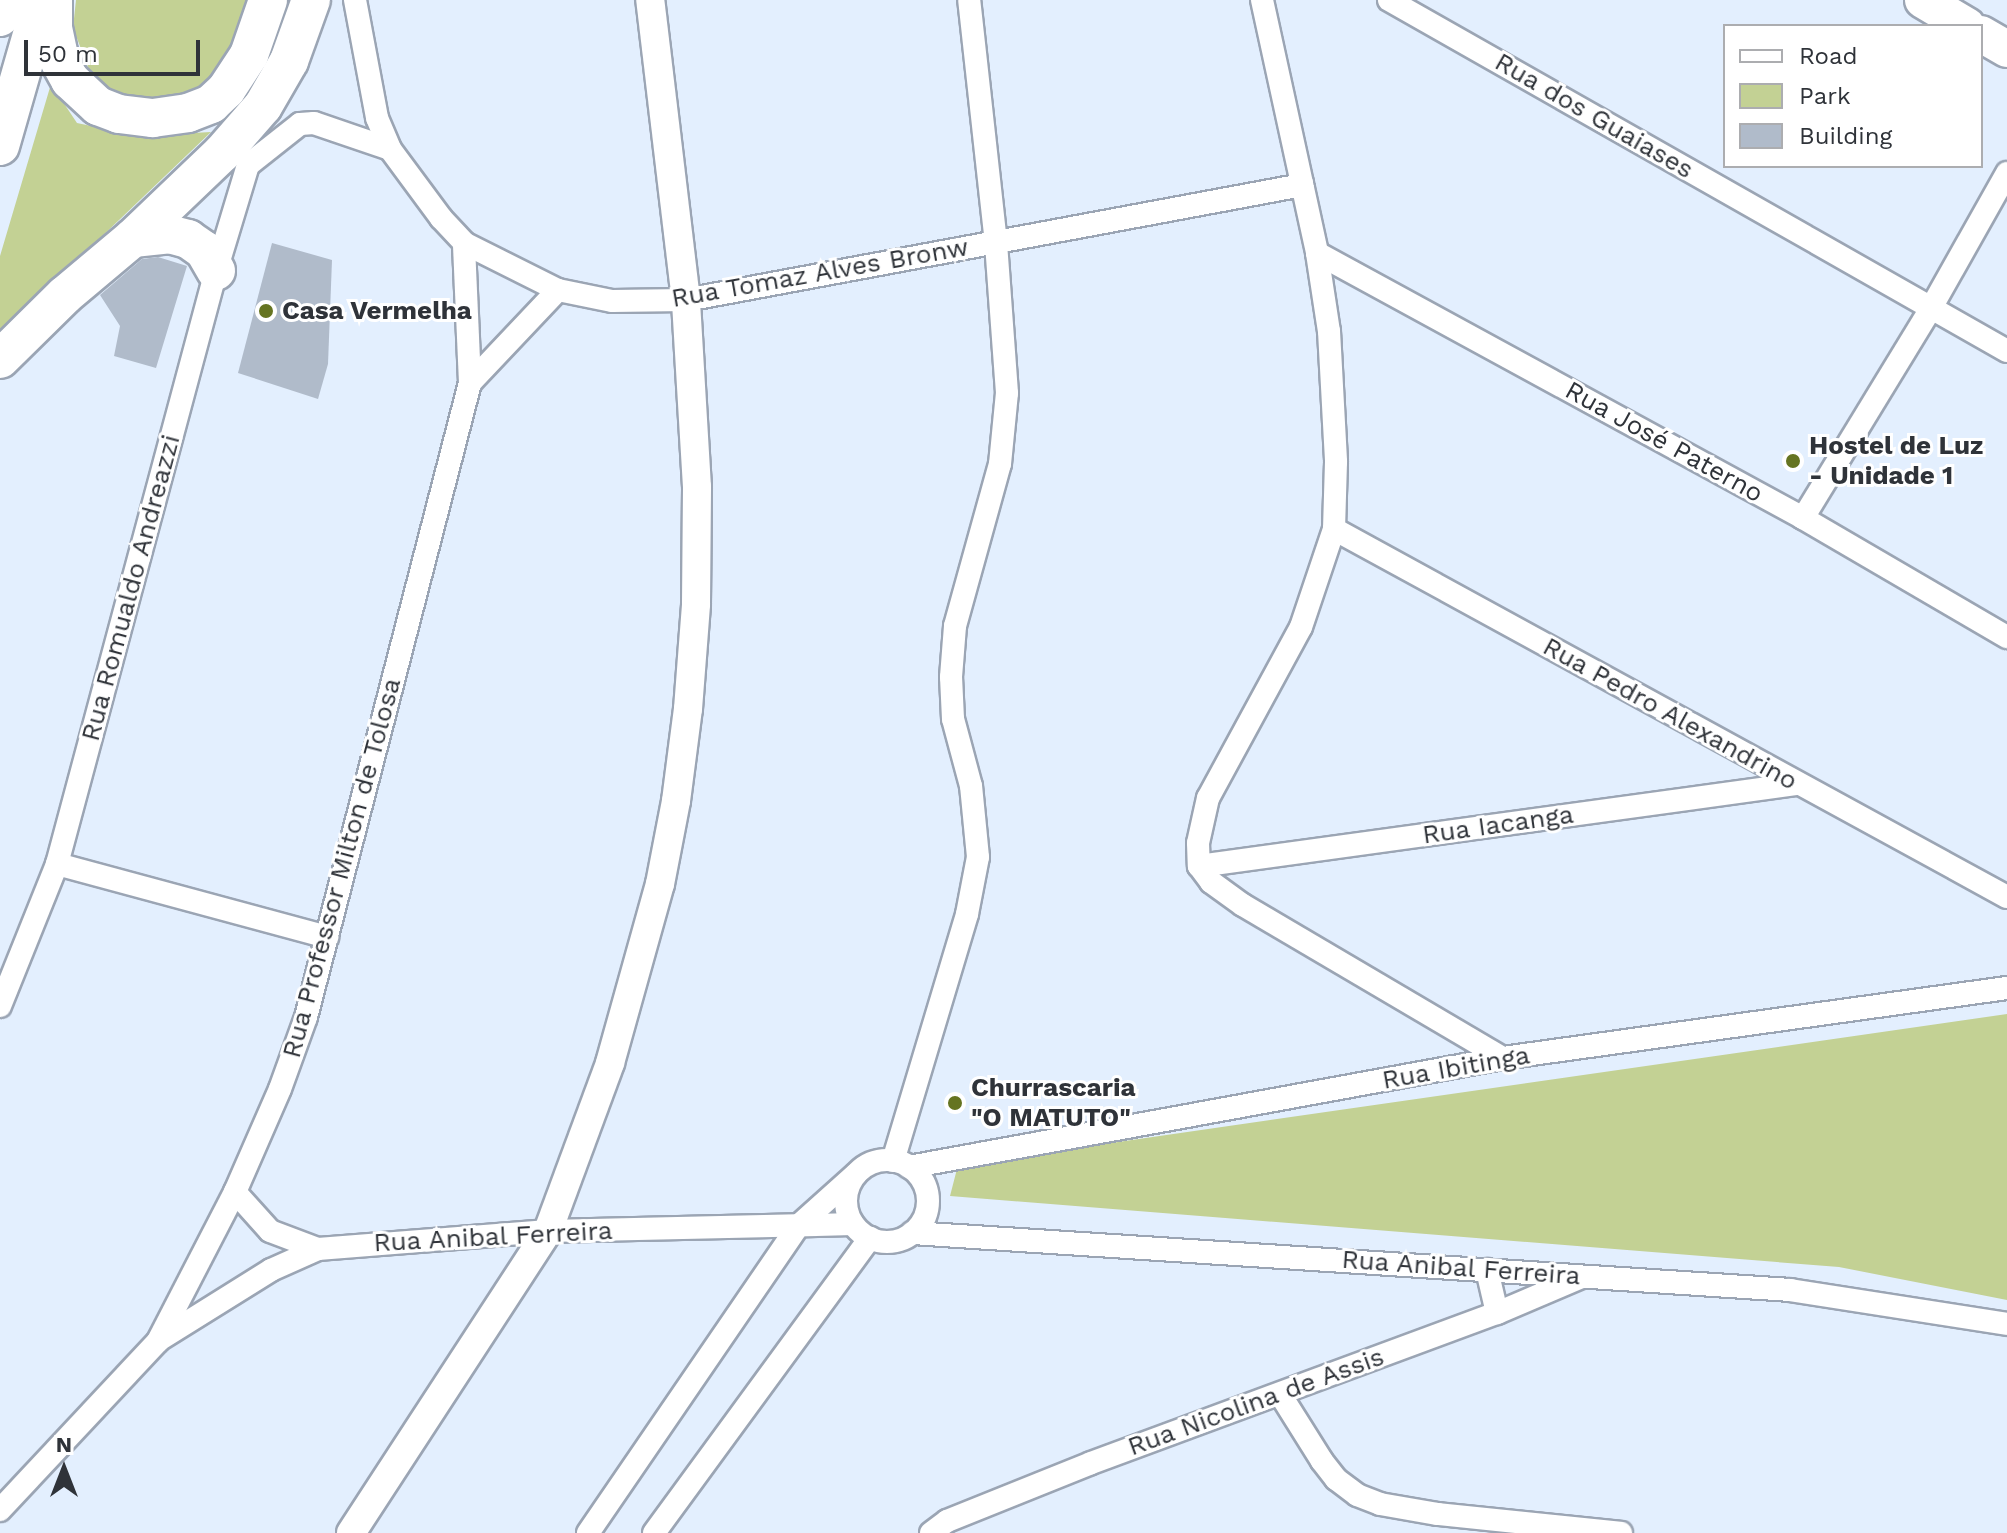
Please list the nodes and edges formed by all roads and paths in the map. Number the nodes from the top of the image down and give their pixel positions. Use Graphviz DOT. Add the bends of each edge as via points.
graph roads {
  1 [pos="5,0"];
  2 [pos="42,0"];
  3 [pos="53,0"];
  4 [pos="268,0"];
  5 [pos="311,0"];
  6 [pos="355,0"];
  7 [pos="650,0"];
  8 [pos="969,0"];
  9 [pos="1262,0"];
  10 [pos="1389,0"];
  11 [pos="1923,0"];
  12 [pos="0,17"];
  13 [pos="1964,24"];
  14 [pos="1983,35"];
  15 [pos="2007,49"];
  16 [pos="0,146"];
  17 [pos="390,149"];
  18 [pos="2007,173"];
  19 [pos="1302,185"];
  20 [pos="133,238"];
  21 [pos="464,243"];
  22 [pos="996,243"];
  23 [pos="1317,253"];
  24 [pos="216,271"];
  25 [pos="558,290"];
  26 [pos="686,300"];
  27 [pos="1931,308"];
  28 [pos="2007,351"];
  29 [pos="0,359"];
  30 [pos="470,383"];
  31 [pos="1803,518"];
  32 [pos="1334,529"];
  33 [pos="2007,637"];
  34 [pos="1797,784"];
  35 [pos="57,864"];
  36 [pos="1199,866"];
  37 [pos="2007,897"];
  38 [pos="327,937"];
  39 [pos="2007,988"];
  40 [pos="0,1006"];
  41 [pos="1503,1058"];
  42 [pos="901,1164"];
  43 [pos="856,1174"];
  44 [pos="235,1192"];
  45 [pos="798,1226"];
  46 [pos="548,1231"];
  47 [pos="861,1231"];
  48 [pos="912,1233"];
  49 [pos="318,1249"];
  50 [pos="1487,1270"];
  51 [pos="1583,1276"];
  52 [pos="1497,1313"];
  53 [pos="2007,1324"];
  54 [pos="158,1341"];
  55 [pos="1280,1394"];
  56 [pos="0,1510"];
  57 [pos="351,1533"];
  58 [pos="588,1533"];
  59 [pos="654,1533"];
  60 [pos="931,1533"];
  61 [pos="1621,1533"];
  1 -- 12 [label="highway"];
  2 -- 16 [label="highway"];
  3 -- 4 [label="highway" via="60,62 70,80 98,106 153,118 188,113 211,104 226,90 249,55"];
  5 -- 20 [label="highway" via="289,61 263,106"];
  6 -- 17 [label="street" via="368,86"];
  7 -- 26 [label="street"];
  8 -- 22 [label="street"];
  9 -- 19 [label="street"];
  10 -- 27 [label="street, Rua dos Guaiases"];
  11 -- 13 [label="main road"];
  14 -- 15 [label="main road"];
  17 -- 21 [label="street, Rua Tomaz Alves Bronw"];
  17 -- 24 [label="street, Rua Romualdo Andreazzi" via="314,123 300,124 248,165"];
  18 -- 27 [label="street"];
  19 -- 22 [label="street, Rua Tomaz Alves Bronw"];
  19 -- 23 [label="street"];
  20 -- 24 [label="highway" via="169,234 188,239 204,250"];
  20 -- 29 [label="highway"];
  21 -- 25 [label="street, Rua Tomaz Alves Bronw"];
  21 -- 30 [label="street, Rua Professor Milton de Tolosa"];
  22 -- 26 [label="street, Rua Tomaz Alves Bronw"];
  22 -- 42 [label="street" via="1005,431 955,626 951,677 953,719 971,786 978,857"];
  23 -- 31 [label="street, Rua José Paterno"];
  23 -- 32 [label="street" via="1334,394"];
  24 -- 35 [label="street, Rua Romualdo Andreazzi"];
  25 -- 26 [label="street, Rua Tomaz Alves Bronw" via="612,301"];
  25 -- 30 [label="street, Rua Professor Milton de Tolosa"];
  26 -- 46 [label="street" via="697,487 696,604 676,801 660,884 615,1049"];
  27 -- 28 [label="street, Rua dos Guaiases"];
  27 -- 31 [label="street"];
  30 -- 38 [label="street, Rua Professor Milton de Tolosa"];
  31 -- 33 [label="street, Rua José Paterno"];
  32 -- 34 [label="street, Rua Pedro Alexandrino"];
  32 -- 36 [label="street" via="1301,627 1208,798 1198,843"];
  34 -- 36 [label="street, Rua Iacanga"];
  34 -- 37 [label="street, Rua Pedro Alexandrino"];
  35 -- 38 [label="street"];
  35 -- 40 [label="street, Rua Romualdo Andreazzi"];
  36 -- 41 [label="street" via="1211,882 1243,905"];
  38 -- 44 [label="street, Rua Professor Milton de Tolosa" via="306,1017"];
  39 -- 41 [label="street, Rua Ibitinga"];
  41 -- 42 [label="street, Rua Ibitinga"];
  42 -- 43 [label="street" via="879,1161"];
  42 -- 48 [label="street" via="925,1186 928,1199"];
  43 -- 45 [label="street"];
  43 -- 47 [label="street" via="845,1199"];
  44 -- 49 [label="street" via="270,1231"];
  44 -- 54 [label="street, Rua Professor Milton de Tolosa"];
  45 -- 46 [label="street, Rua Anibal Ferreira"];
  45 -- 47 [label="street, Rua Anibal Ferreira"];
  45 -- 58 [label="street"];
  46 -- 49 [label="street, Rua Anibal Ferreira"];
  46 -- 57 [label="street"];
  47 -- 48 [label="street, Rua Anibal Ferreira" via="891,1242"];
  47 -- 59 [label="street"];
  48 -- 50 [label="street, Rua Anibal Ferreira"];
  49 -- 54 [label="street, Rua Anibal Ferreira" via="271,1270"];
  50 -- 51 [label="street, Rua Anibal Ferreira"];
  50 -- 52 [label="street"];
  51 -- 52 [label="street, Rua Nicolina de Assis"];
  51 -- 53 [label="street, Rua Anibal Ferreira" via="1790,1290"];
  52 -- 55 [label="street, Rua Nicolina de Assis"];
  54 -- 56 [label="street, Rua Professor Milton de Tolosa"];
  55 -- 60 [label="street, Rua Nicolina de Assis" via="1091,1463 947,1521"];
  55 -- 61 [label="street" via="1336,1479 1368,1499 1438,1514"];
}
